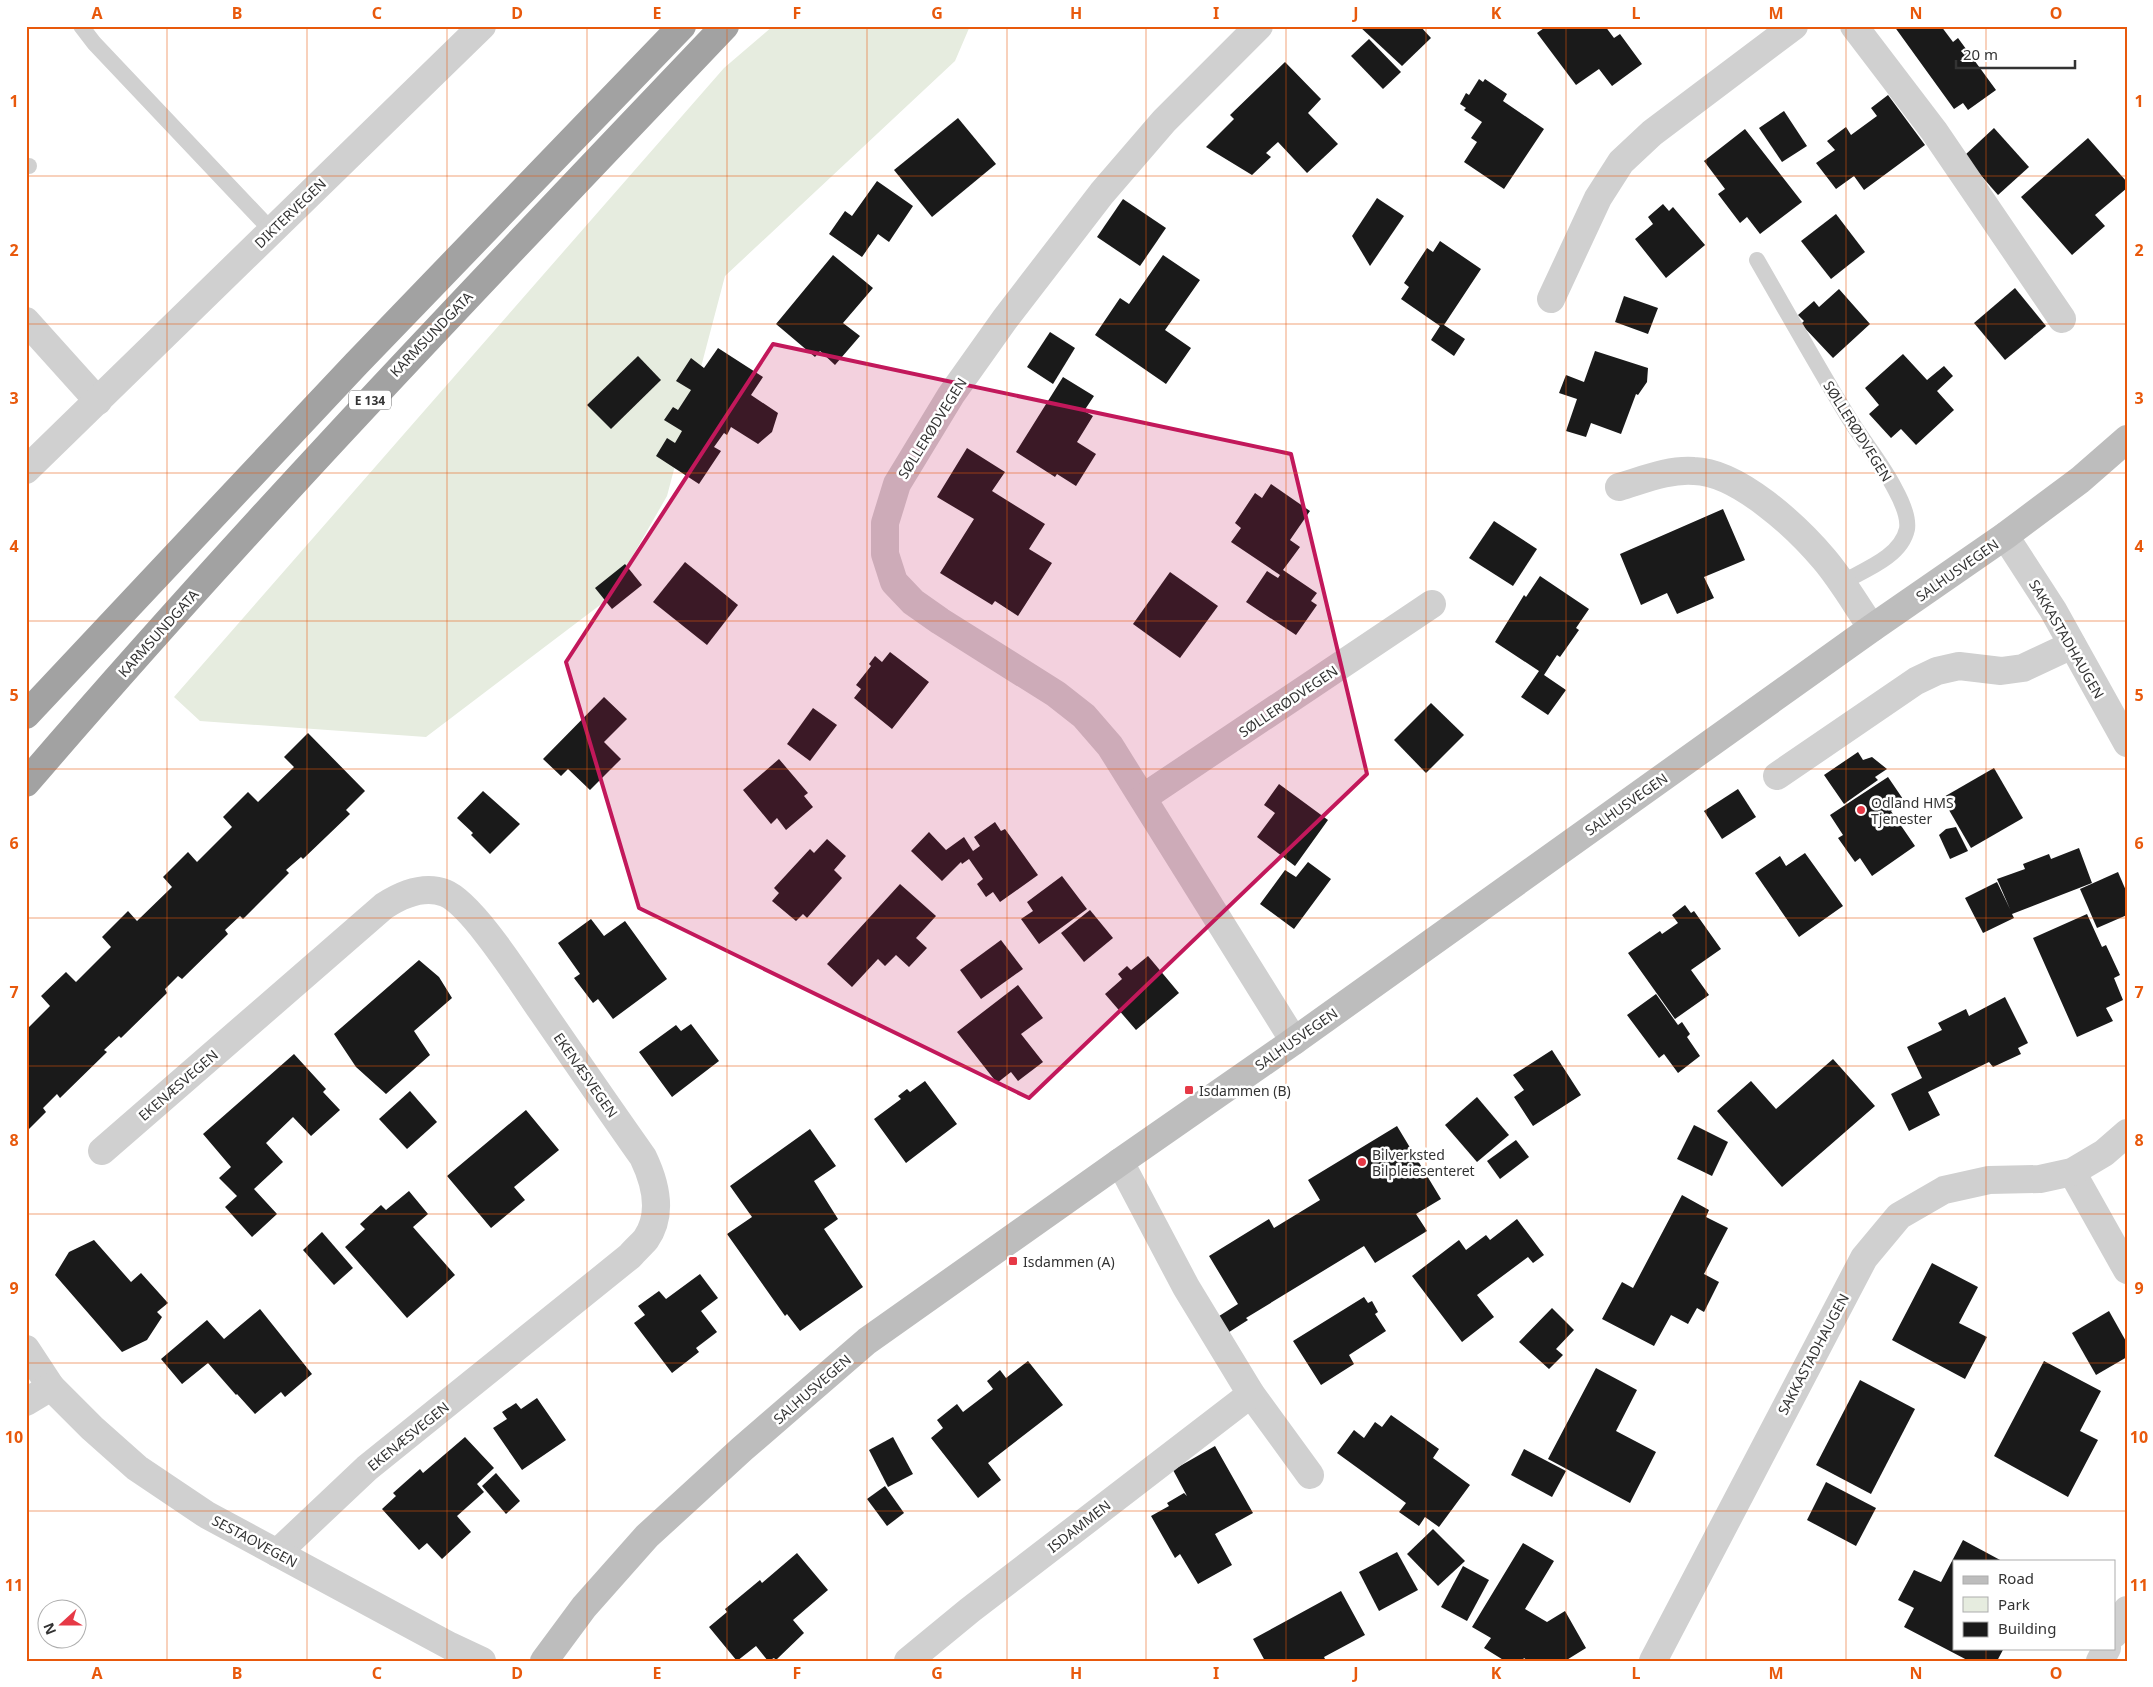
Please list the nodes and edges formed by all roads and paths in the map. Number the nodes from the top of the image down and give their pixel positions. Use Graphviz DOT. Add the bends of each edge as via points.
graph roads {
  1 [pos="82,26"];
  2 [pos="482,26"];
  3 [pos="682,26"];
  4 [pos="725,26"];
  5 [pos="1259,26"];
  6 [pos="1794,26"];
  7 [pos="1854,26"];
  8 [pos="272,231"];
  9 [pos="1758,260"];
  10 [pos="1551,299"];
  11 [pos="2062,320"];
  12 [pos="26,321"];
  13 [pos="98,400"];
  14 [pos="2127,439"];
  15 [pos="26,470"];
  16 [pos="1619,487"];
  17 [pos="2006,536"];
  18 [pos="1841,583"];
  19 [pos="1432,604"];
  20 [pos="1872,628"];
  21 [pos="2072,645"];
  22 [pos="26,715"];
  23 [pos="2127,743"];
  24 [pos="1777,776"];
  25 [pos="26,783"];
  26 [pos="1144,797"];
  27 [pos="1294,1041"];
  28 [pos="2127,1133"];
  29 [pos="102,1151"];
  30 [pos="1120,1162"];
  31 [pos="2072,1172"];
  32 [pos="2127,1270"];
  33 [pos="26,1349"];
  34 [pos="51,1387"];
  35 [pos="1251,1394"];
  36 [pos="26,1402"];
  37 [pos="1310,1476"];
  38 [pos="277,1554"];
  39 [pos="2127,1610"];
  40 [pos="2116,1630"];
  41 [pos="482,1661"];
  42 [pos="544,1661"];
  43 [pos="908,1661"];
  44 [pos="1653,1661"];
  1 -- 8 [label="lane" via="94,43"];
  2 -- 8 [label="street, DIKTERVEGEN"];
  3 -- 22 [label="highway, E 134" via="363,357"];
  4 -- 25 [label="highway, KARMSUNDGATA / E 134" via="384,384 133,660"];
  5 -- 26 [label="street, SØLLERØDVEGEN" via="1164,121 1102,193 1005,319 962,379 897,484 885,523 885,554 894,582 913,602 1056,694 1084,716 1110,746"];
  6 -- 10 [label="street" via="1652,133 1621,162 1598,198"];
  7 -- 11 [label="street" via="1934,131"];
  8 -- 13 [label="street, DIKTERVEGEN"];
  9 -- 18 [label="lane, SØLLERØDVEGEN" via="1904,507 1907,528 1900,543 1889,556"];
  12 -- 13 [label="street"];
  13 -- 15 [label="street, DIKTERVEGEN"];
  14 -- 17 [label="main road, SALHUSVEGEN" via="2080,480"];
  16 -- 18 [label="street" via="1667,473 1692,470 1712,473 1737,484 1778,513 1824,559"];
  17 -- 20 [label="main road, SALHUSVEGEN"];
  17 -- 21 [label="street, SAKKASTADHAUGEN"];
  18 -- 20 [label="street"];
  19 -- 26 [label="street, SØLLERØDVEGEN"];
  20 -- 27 [label="main road, SALHUSVEGEN"];
  21 -- 23 [label="street, SAKKASTADHAUGEN"];
  21 -- 24 [label="street" via="2023,668 2001,671 1959,666 1937,670"];
  26 -- 27 [label="street, SØLLERØDVEGEN"];
  27 -- 30 [label="main road, SALHUSVEGEN"];
  28 -- 31 [label="street, SAKKASTADHAUGEN" via="2104,1153"];
  29 -- 38 [label="street, EKENÆSVEGEN" via="384,906 401,894 444,892 461,903 503,956 643,1157 653,1178 656,1198 654,1221 646,1238 630,1256 367,1468"];
  30 -- 35 [label="street" via="1186,1286"];
  30 -- 42 [label="main road, SALHUSVEGEN" via="867,1342 742,1449 647,1536 584,1608"];
  31 -- 32 [label="street"];
  31 -- 44 [label="street, SAKKASTADHAUGEN" via="2040,1179 1989,1180 1944,1190 1899,1216 1864,1258"];
  33 -- 34 [label="street, SESTAOVEGEN"];
  34 -- 36 [label="street"];
  34 -- 38 [label="street, SESTAOVEGEN" via="137,1468 207,1515"];
  35 -- 37 [label="street"];
  35 -- 43 [label="street, ISDAMMEN"];
  38 -- 41 [label="street, SESTAOVEGEN"];
  39 -- 40 [label="street"];
}
